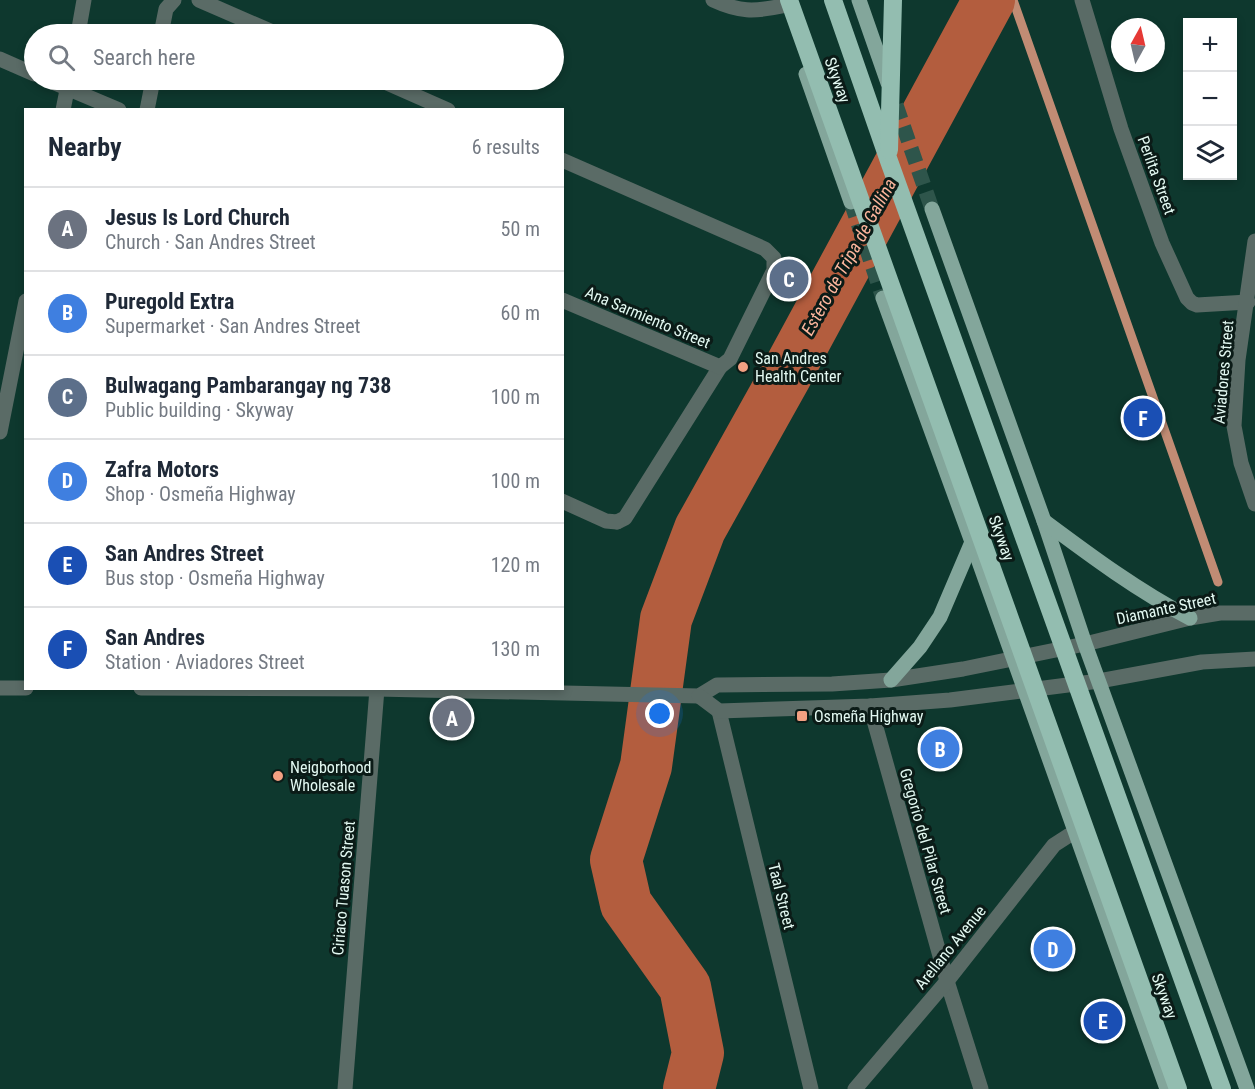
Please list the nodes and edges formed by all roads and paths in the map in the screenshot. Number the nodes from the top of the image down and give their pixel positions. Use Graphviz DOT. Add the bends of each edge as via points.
graph roads {
  1 [pos="84,0"];
  2 [pos="174,0"];
  3 [pos="199,0"];
  4 [pos="712,0"];
  5 [pos="833,0"];
  6 [pos="859,0"];
  7 [pos="892,0"];
  8 [pos="1082,0"];
  9 [pos="784,2"];
  10 [pos="80,24"];
  11 [pos="163,24"];
  12 [pos="255,24"];
  13 [pos="0,59"];
  14 [pos="24,70"];
  15 [pos="67,90"];
  16 [pos="81,90"];
  17 [pos="151,90"];
  18 [pos="403,90"];
  19 [pos="896,105"];
  20 [pos="63,108"];
  21 [pos="115,108"];
  22 [pos="147,108"];
  23 [pos="443,108"];
  24 [pos="889,160"];
  25 [pos="564,161"];
  26 [pos="851,202"];
  27 [pos="932,209"];
  28 [pos="1255,241"];
  29 [pos="1255,247"];
  30 [pos="883,298"];
  31 [pos="564,301"];
  32 [pos="1248,302"];
  33 [pos="24,311"];
  34 [pos="720,367"];
  35 [pos="0,432"];
  36 [pos="564,502"];
  37 [pos="1255,504"];
  38 [pos="1044,521"];
  39 [pos="972,542"];
  40 [pos="1255,614"];
  41 [pos="1190,618"];
  42 [pos="1085,644"];
  43 [pos="1013,658"];
  44 [pos="1255,659"];
  45 [pos="891,680"];
  46 [pos="1100,681"];
  47 [pos="0,688"];
  48 [pos="24,688"];
  49 [pos="377,690"];
  50 [pos="420,690"];
  51 [pos="1025,690"];
  52 [pos="699,696"];
  53 [pos="870,706"];
  54 [pos="719,711"];
  55 [pos="1075,833"];
  56 [pos="947,981"];
  57 [pos="345,1089"];
  58 [pos="811,1089"];
  59 [pos="855,1089"];
  60 [pos="981,1089"];
  61 [pos="1167,1089"];
  62 [pos="1178,1089"];
  63 [pos="1222,1089"];
  64 [pos="1247,1089"];
  1 -- 10 [label="street"];
  2 -- 11 [label="street" via="166,9"];
  3 -- 12 [label="street"];
  4 -- 9 [label="street" via="745,11"];
  5 -- 24 [label="highway, Skyway, bridge"];
  6 -- 19 [label="main road"];
  7 -- 24 [label="highway, bridge"];
  8 -- 32 [label="street, Perlita Street" via="1121,129 1162,243 1187,298 1197,305"];
  9 -- 26 [label="main road"];
  9 -- 62 [label="highway, Skyway, bridge"];
  13 -- 14 [label="street"];
  15 -- 20 [label="street"];
  16 -- 21 [label="street"];
  17 -- 22 [label="street"];
  18 -- 23 [label="street"];
  24 -- 63 [label="highway, Skyway, bridge"];
  25 -- 34 [label="street" via="765,249 774,258 774,270 730,359"];
  27 -- 38 [label="main road"];
  28 -- 29 [label="street, Aviadores Street"];
  29 -- 32 [label="street, Aviadores Street"];
  30 -- 39 [label="main road"];
  31 -- 34 [label="street, Ana Sarmiento Street"];
  32 -- 37 [label="street, Aviadores Street" via="1238,360 1234,426 1241,464"];
  33 -- 35 [label="street"];
  34 -- 36 [label="street" via="625,518 617,522 606,520"];
  38 -- 41 [label="main road" via="1118,576"];
  38 -- 42 [label="main road"];
  39 -- 43 [label="main road"];
  39 -- 45 [label="main road" via="940,617"];
  40 -- 41 [label="street, Diamante Street" via="1220,613"];
  41 -- 42 [label="street, Diamante Street"];
  42 -- 43 [label="street, Diamante Street"];
  42 -- 46 [label="main road"];
  43 -- 45 [label="street, Diamante Street"];
  43 -- 51 [label="main road"];
  44 -- 46 [label="street" via="1202,662"];
  45 -- 52 [label="street, Diamante Street" via="717,685"];
  46 -- 51 [label="street"];
  46 -- 64 [label="main road"];
  47 -- 48 [label="street"];
  49 -- 57 [label="street, Ciriaco Tuason Street"];
  50 -- 52 [label="street"];
  51 -- 53 [label="street"];
  51 -- 55 [label="main road"];
  52 -- 54 [label="street"];
  53 -- 54 [label="street"];
  53 -- 56 [label="street, Gregorio del Pilar Street"];
  54 -- 58 [label="street, Taal Street"];
  55 -- 56 [label="street, Arellano Avenue" via="1054,845"];
  55 -- 61 [label="main road"];
  56 -- 59 [label="street, Arellano Avenue"];
  56 -- 60 [label="street, Gregorio del Pilar Street"];
}
